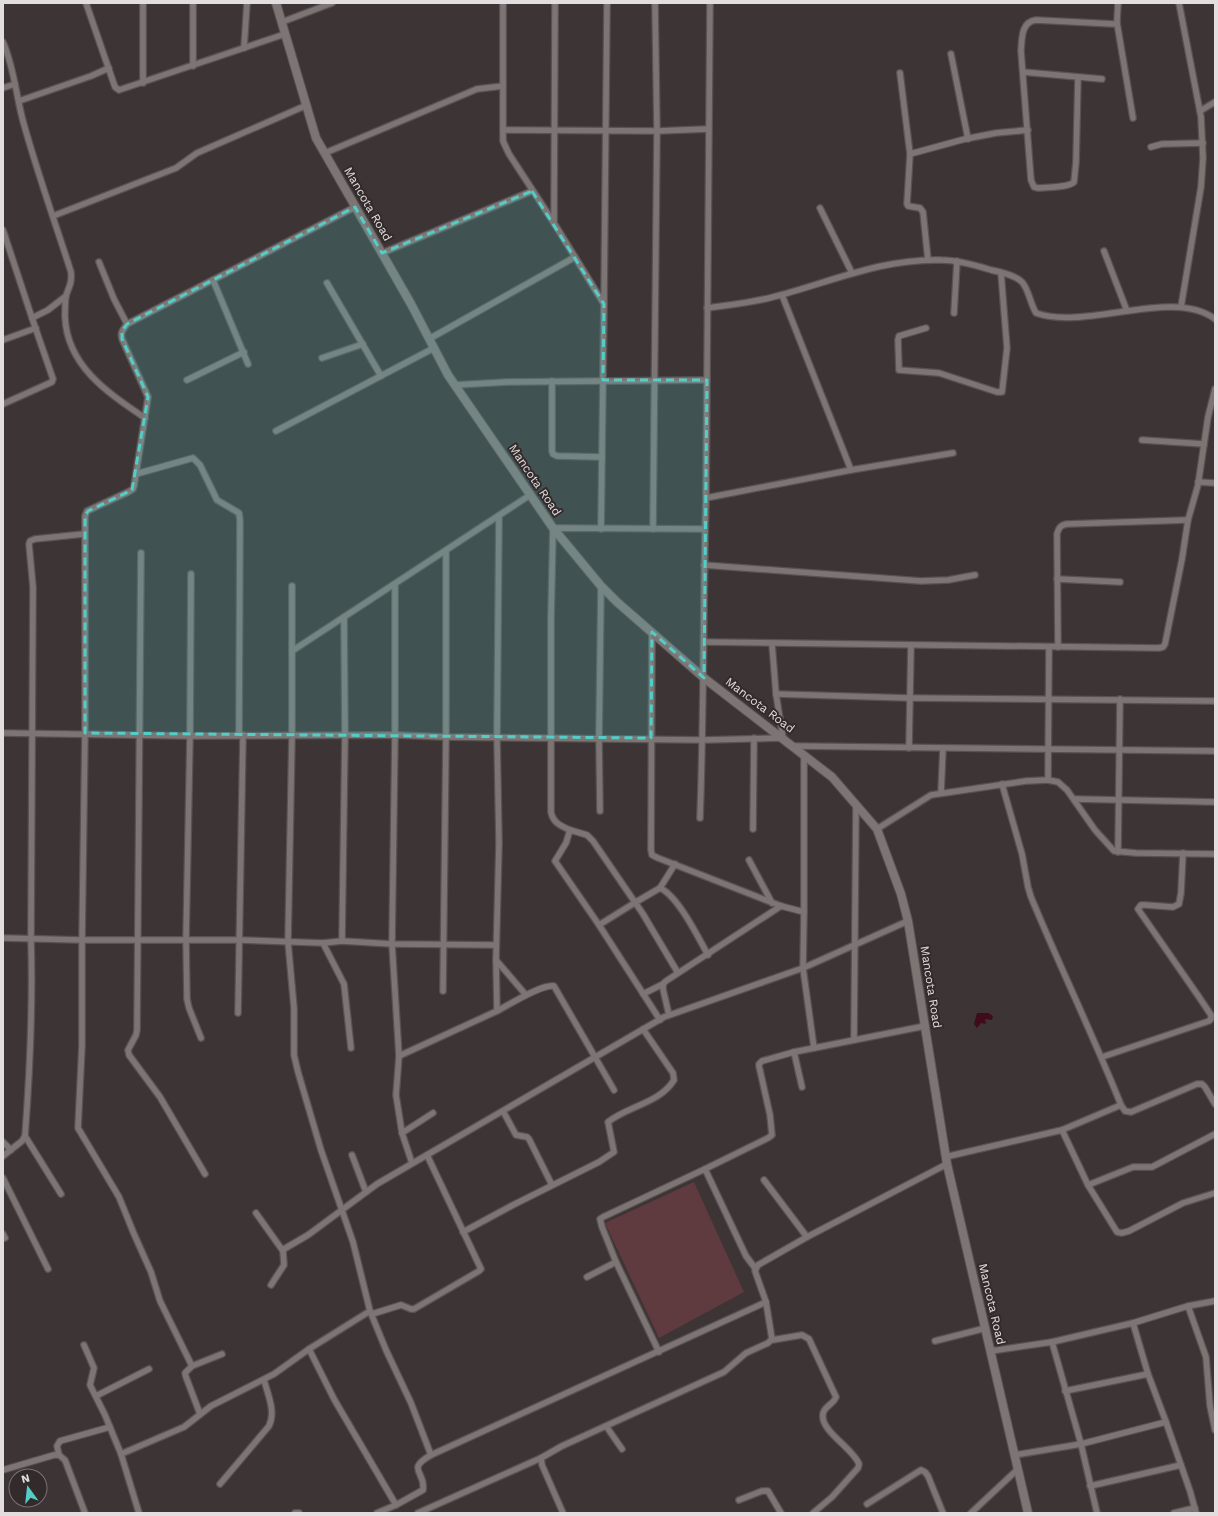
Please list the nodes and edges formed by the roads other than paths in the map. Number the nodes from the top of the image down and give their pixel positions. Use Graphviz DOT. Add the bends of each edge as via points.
graph roads {
  1 [pos="143,3"];
  2 [pos="193,3"];
  3 [pos="247,3"];
  4 [pos="276,3"];
  5 [pos="332,3"];
  6 [pos="503,3"];
  7 [pos="555,3"];
  8 [pos="607,3"];
  9 [pos="655,3"];
  10 [pos="710,3"];
  11 [pos="1118,3"];
  12 [pos="1179,3"];
  13 [pos="87,5"];
  14 [pos="282,22"];
  15 [pos="1117,23"];
  16 [pos="285,34"];
  17 [pos="3,42"];
  18 [pos="244,48"];
  19 [pos="951,54"];
  20 [pos="193,66"];
  21 [pos="109,68"];
  22 [pos="1023,72"];
  23 [pos="900,73"];
  24 [pos="1078,77"];
  25 [pos="1102,79"];
  26 [pos="143,83"];
  27 [pos="15,84"];
  28 [pos="503,86"];
  29 [pos="3,88"];
  30 [pos="18,102"];
  31 [pos="1215,102"];
  32 [pos="307,105"];
  33 [pos="1200,111"];
  34 [pos="1133,118"];
  35 [pos="555,129"];
  36 [pos="708,129"];
  37 [pos="503,130"];
  38 [pos="605,130"];
  39 [pos="1028,130"];
  40 [pos="657,131"];
  41 [pos="968,139"];
  42 [pos="1203,143"];
  43 [pos="1150,147"];
  44 [pos="325,153"];
  45 [pos="910,154"];
  46 [pos="532,191"];
  47 [pos="356,207"];
  48 [pos="820,208"];
  49 [pos="53,216"];
  50 [pos="554,223"];
  51 [pos="3,230"];
  52 [pos="1104,251"];
  53 [pos="382,253"];
  54 [pos="575,257"];
  55 [pos="928,260"];
  56 [pos="956,261"];
  57 [pos="99,262"];
  58 [pos="1001,272"];
  59 [pos="852,273"];
  60 [pos="213,280"];
  61 [pos="326,283"];
  62 [pos="782,295"];
  63 [pos="66,296"];
  64 [pos="604,304"];
  65 [pos="1181,307"];
  66 [pos="707,308"];
  67 [pos="1127,311"];
  68 [pos="954,313"];
  69 [pos="32,318"];
  70 [pos="1215,319"];
  71 [pos="127,324"];
  72 [pos="36,328"];
  73 [pos="926,328"];
  74 [pos="429,339"];
  75 [pos="3,340"];
  76 [pos="363,344"];
  77 [pos="434,348"];
  78 [pos="244,352"];
  79 [pos="322,358"];
  80 [pos="248,364"];
  81 [pos="381,376"];
  82 [pos="187,380"];
  83 [pos="603,380"];
  84 [pos="653,380"];
  85 [pos="707,380"];
  86 [pos="552,381"];
  87 [pos="455,385"];
  88 [pos="1215,389"];
  89 [pos="3,404"];
  90 [pos="145,418"];
  91 [pos="276,431"];
  92 [pos="1142,440"];
  93 [pos="1204,444"];
  94 [pos="953,453"];
  95 [pos="602,457"];
  96 [pos="851,470"];
  97 [pos="136,474"];
  98 [pos="1198,482"];
  99 [pos="1215,483"];
  100 [pos="530,495"];
  101 [pos="706,498"];
  102 [pos="499,516"];
  103 [pos="1188,520"];
  104 [pos="553,528"];
  105 [pos="653,529"];
  106 [pos="705,529"];
  107 [pos="601,530"];
  108 [pos="84,534"];
  109 [pos="446,551"];
  110 [pos="141,553"];
  111 [pos="704,565"];
  112 [pos="191,574"];
  113 [pos="975,575"];
  114 [pos="1057,579"];
  115 [pos="1120,582"];
  116 [pos="396,584"];
  117 [pos="292,586"];
  118 [pos="601,586"];
  119 [pos="344,617"];
  120 [pos="652,632"];
  121 [pos="704,642"];
  122 [pos="772,644"];
  123 [pos="911,645"];
  124 [pos="1049,647"];
  125 [pos="1058,647"];
  126 [pos="292,651"];
  127 [pos="704,678"];
  128 [pos="776,694"];
  129 [pos="909,698"];
  130 [pos="1049,699"];
  131 [pos="1120,700"];
  132 [pos="1215,701"];
  133 [pos="3,733"];
  134 [pos="33,733"];
  135 [pos="85,733"];
  136 [pos="139,735"];
  137 [pos="241,735"];
  138 [pos="345,735"];
  139 [pos="395,735"];
  140 [pos="190,736"];
  141 [pos="292,736"];
  142 [pos="446,737"];
  143 [pos="497,737"];
  144 [pos="550,737"];
  145 [pos="651,738"];
  146 [pos="754,738"];
  147 [pos="783,738"];
  148 [pos="599,739"];
  149 [pos="703,740"];
  150 [pos="793,746"];
  151 [pos="909,748"];
  152 [pos="943,748"];
  153 [pos="1048,749"];
  154 [pos="1119,749"];
  155 [pos="1215,751"];
  156 [pos="804,755"];
  157 [pos="1048,780"];
  158 [pos="1002,784"];
  159 [pos="941,793"];
  160 [pos="1074,799"];
  161 [pos="1118,799"];
  162 [pos="1215,802"];
  163 [pos="856,804"];
  164 [pos="600,811"];
  165 [pos="700,818"];
  166 [pos="753,829"];
  167 [pos="877,829"];
  168 [pos="570,830"];
  169 [pos="1118,852"];
  170 [pos="1183,853"];
  171 [pos="1215,854"];
  172 [pos="749,860"];
  173 [pos="675,864"];
  174 [pos="660,888"];
  175 [pos="636,902"];
  176 [pos="772,903"];
  177 [pos="781,906"];
  178 [pos="804,912"];
  179 [pos="908,921"];
  180 [pos="599,925"];
  181 [pos="3,938"];
  182 [pos="31,939"];
  183 [pos="82,940"];
  184 [pos="138,940"];
  185 [pos="186,940"];
  186 [pos="239,940"];
  187 [pos="342,941"];
  188 [pos="288,942"];
  189 [pos="323,943"];
  190 [pos="392,944"];
  191 [pos="443,944"];
  192 [pos="496,945"];
  193 [pos="854,946"];
  194 [pos="708,955"];
  195 [pos="496,960"];
  196 [pos="803,968"];
  197 [pos="678,973"];
  198 [pos="663,984"];
  199 [pos="443,991"];
  200 [pos="643,994"];
  201 [pos="526,995"];
  202 [pos="497,1011"];
  203 [pos="238,1013"];
  204 [pos="669,1015"];
  205 [pos="660,1020"];
  206 [pos="1213,1021"];
  207 [pos="925,1026"];
  208 [pos="644,1029"];
  209 [pos="201,1038"];
  210 [pos="854,1040"];
  211 [pos="351,1048"];
  212 [pos="814,1048"];
  213 [pos="794,1052"];
  214 [pos="399,1056"];
  215 [pos="595,1057"];
  216 [pos="1102,1057"];
  217 [pos="802,1087"];
  218 [pos="614,1090"];
  219 [pos="1215,1104"];
  220 [pos="1121,1105"];
  221 [pos="503,1111"];
  222 [pos="433,1113"];
  223 [pos="1062,1130"];
  224 [pos="402,1133"];
  225 [pos="1215,1134"];
  226 [pos="25,1136"];
  227 [pos="3,1142"];
  228 [pos="11,1150"];
  229 [pos="352,1155"];
  230 [pos="427,1155"];
  231 [pos="3,1156"];
  232 [pos="946,1161"];
  233 [pos="412,1163"];
  234 [pos="705,1169"];
  235 [pos="206,1174"];
  236 [pos="3,1178"];
  237 [pos="764,1180"];
  238 [pos="552,1185"];
  239 [pos="1088,1185"];
  240 [pos="366,1192"];
  241 [pos="1215,1193"];
  242 [pos="61,1194"];
  243 [pos="341,1210"];
  244 [pos="256,1213"];
  245 [pos="463,1232"];
  246 [pos="807,1237"];
  247 [pos="283,1251"];
  248 [pos="616,1262"];
  249 [pos="755,1268"];
  250 [pos="48,1269"];
  251 [pos="587,1277"];
  252 [pos="272,1285"];
  253 [pos="1215,1301"];
  254 [pos="766,1302"];
  255 [pos="1188,1306"];
  256 [pos="371,1313"];
  257 [pos="1133,1323"];
  258 [pos="986,1328"];
  259 [pos="772,1340"];
  260 [pos="935,1340"];
  261 [pos="1052,1342"];
  262 [pos="84,1345"];
  263 [pos="309,1349"];
  264 [pos="659,1352"];
  265 [pos="991,1352"];
  266 [pos="222,1354"];
  267 [pos="192,1366"];
  268 [pos="149,1369"];
  269 [pos="1148,1374"];
  270 [pos="264,1380"];
  271 [pos="1065,1391"];
  272 [pos="96,1396"];
  273 [pos="1213,1406"];
  274 [pos="200,1414"];
  275 [pos="1166,1422"];
  276 [pos="606,1426"];
  277 [pos="110,1428"];
  278 [pos="1215,1430"];
  279 [pos="1080,1444"];
  280 [pos="622,1449"];
  281 [pos="121,1454"];
  282 [pos="59,1455"];
  283 [pos="432,1455"];
  284 [pos="1014,1455"];
  285 [pos="541,1458"];
  286 [pos="1181,1465"];
  287 [pos="1018,1469"];
  288 [pos="3,1470"];
  289 [pos="220,1484"];
  290 [pos="1090,1486"];
  291 [pos="739,1500"];
  292 [pos="867,1504"];
  293 [pos="396,1505"];
  294 [pos="1196,1511"];
  295 [pos="85,1513"];
  296 [pos="139,1513"];
  297 [pos="295,1513"];
  298 [pos="299,1513"];
  299 [pos="377,1513"];
  300 [pos="418,1513"];
  301 [pos="563,1513"];
  302 [pos="781,1513"];
  303 [pos="814,1513"];
  304 [pos="943,1513"];
  305 [pos="971,1513"];
  306 [pos="1028,1513"];
  307 [pos="1097,1513"];
  308 [pos="1174,1513"];
  1 -- 26 [label="street"];
  2 -- 20 [label="street"];
  3 -- 18 [label="street"];
  4 -- 14 [label="main road, Mancota Road"];
  5 -- 14 [label="street"];
  6 -- 28 [label="street"];
  7 -- 35 [label="street"];
  8 -- 38 [label="street"];
  9 -- 40 [label="street"];
  10 -- 36 [label="street"];
  11 -- 15 [label="street"];
  12 -- 33 [label="street"];
  13 -- 21 [label="street"];
  14 -- 16 [label="main road, Mancota Road"];
  15 -- 22 [label="street" via="1036,20 1028,22 1022,33"];
  15 -- 34 [label="street"];
  16 -- 18 [label="street"];
  16 -- 32 [label="main road, Mancota Road"];
  17 -- 27 [label="street"];
  18 -- 20 [label="street"];
  19 -- 41 [label="street"];
  20 -- 26 [label="street"];
  21 -- 26 [label="street" via="115,87 119,90"];
  21 -- 30 [label="street"];
  22 -- 24 [label="street"];
  22 -- 39 [label="street"];
  23 -- 45 [label="street"];
  24 -- 25 [label="street"];
  24 -- 39 [label="street" via="1076,162 1072,184 1038,188 1032,185"];
  27 -- 29 [label="street"];
  27 -- 30 [label="street"];
  28 -- 37 [label="street"];
  28 -- 44 [label="street" via="477,89"];
  30 -- 49 [label="street"];
  31 -- 33 [label="street"];
  32 -- 44 [label="main road, Mancota Road" via="316,138"];
  32 -- 49 [label="street" via="197,154 176,168"];
  33 -- 42 [label="street"];
  35 -- 37 [label="street"];
  35 -- 38 [label="street"];
  35 -- 50 [label="street"];
  36 -- 40 [label="street"];
  36 -- 66 [label="street"];
  37 -- 46 [label="street" via="505,148"];
  38 -- 40 [label="street"];
  38 -- 64 [label="street"];
  39 -- 41 [label="street"];
  40 -- 84 [label="street"];
  41 -- 45 [label="street"];
  42 -- 43 [label="street" via="1162,144"];
  42 -- 65 [label="street" via="1201,187"];
  44 -- 47 [label="main road, Mancota Road"];
  45 -- 55 [label="street" via="907,204 920,208 923,212"];
  46 -- 50 [label="street"];
  46 -- 53 [label="street"];
  47 -- 53 [label="main road, Mancota Road"];
  47 -- 60 [label="street"];
  48 -- 59 [label="street"];
  49 -- 63 [label="street" via="71,272 72,281"];
  50 -- 54 [label="street"];
  51 -- 69 [label="street"];
  52 -- 67 [label="street"];
  53 -- 74 [label="main road, Mancota Road"];
  54 -- 64 [label="street"];
  54 -- 74 [label="street"];
  55 -- 56 [label="street"];
  55 -- 59 [label="street" via="898,263"];
  56 -- 58 [label="street"];
  56 -- 68 [label="street"];
  57 -- 71 [label="street"];
  58 -- 67 [label="street" via="1021,281 1036,313 1042,315 1068,317"];
  58 -- 73 [label="street" via="1007,348 1002,392 939,374 899,370 899,336"];
  59 -- 62 [label="street"];
  60 -- 71 [label="street"];
  60 -- 78 [label="street"];
  61 -- 76 [label="street"];
  62 -- 66 [label="street"];
  62 -- 96 [label="street"];
  63 -- 69 [label="street"];
  63 -- 90 [label="street" via="66,325 76,358 115,398"];
  64 -- 83 [label="street"];
  65 -- 67 [label="street"];
  65 -- 70 [label="street" via="1198,310"];
  66 -- 85 [label="street"];
  69 -- 72 [label="street"];
  71 -- 90 [label="street" via="120,335 148,397"];
  72 -- 75 [label="street"];
  72 -- 89 [label="street" via="52,382"];
  74 -- 77 [label="main road, Mancota Road"];
  76 -- 79 [label="street"];
  76 -- 81 [label="street"];
  77 -- 81 [label="street"];
  77 -- 87 [label="main road, Mancota Road"];
  78 -- 80 [label="street"];
  78 -- 82 [label="street"];
  81 -- 91 [label="street"];
  83 -- 84 [label="street"];
  83 -- 86 [label="street"];
  83 -- 95 [label="street"];
  84 -- 85 [label="street"];
  84 -- 105 [label="street"];
  85 -- 101 [label="street"];
  86 -- 87 [label="street"];
  86 -- 95 [label="street" via="553,454"];
  87 -- 100 [label="main road, Mancota Road"];
  88 -- 93 [label="street"];
  90 -- 97 [label="street"];
  92 -- 93 [label="street"];
  93 -- 98 [label="street"];
  94 -- 96 [label="street"];
  95 -- 107 [label="street"];
  96 -- 101 [label="street"];
  97 -- 108 [label="street" via="131,491 87,511"];
  97 -- 137 [label="street" via="193,458 200,465 217,500 239,513"];
  98 -- 99 [label="street"];
  98 -- 103 [label="street"];
  100 -- 102 [label="street"];
  100 -- 104 [label="main road, Mancota Road"];
  101 -- 106 [label="street"];
  102 -- 109 [label="street"];
  102 -- 143 [label="street"];
  103 -- 114 [label="street" via="1062,525 1058,528 1057,534"];
  103 -- 125 [label="street" via="1181,566 1163,647"];
  104 -- 107 [label="street"];
  104 -- 118 [label="main road, Mancota Road"];
  104 -- 144 [label="street"];
  105 -- 106 [label="street"];
  105 -- 107 [label="street"];
  106 -- 111 [label="street"];
  108 -- 134 [label="street" via="35,539 29,544 33,587"];
  108 -- 135 [label="street"];
  109 -- 116 [label="street"];
  109 -- 142 [label="street"];
  110 -- 136 [label="street"];
  111 -- 113 [label="street" via="913,581 934,581"];
  111 -- 121 [label="street"];
  112 -- 140 [label="street"];
  114 -- 115 [label="street"];
  114 -- 125 [label="street"];
  116 -- 119 [label="street"];
  116 -- 139 [label="street"];
  117 -- 126 [label="street"];
  118 -- 120 [label="main road, Mancota Road"];
  118 -- 148 [label="street"];
  119 -- 126 [label="street"];
  119 -- 138 [label="street"];
  120 -- 127 [label="main road, Mancota Road"];
  120 -- 145 [label="street"];
  121 -- 122 [label="street"];
  121 -- 127 [label="street"];
  122 -- 123 [label="street"];
  122 -- 128 [label="street"];
  123 -- 124 [label="street"];
  123 -- 129 [label="street"];
  124 -- 125 [label="street"];
  124 -- 130 [label="street"];
  126 -- 141 [label="street"];
  127 -- 147 [label="main road, Mancota Road"];
  127 -- 149 [label="street"];
  128 -- 129 [label="street"];
  128 -- 147 [label="street"];
  129 -- 130 [label="street"];
  129 -- 151 [label="street"];
  130 -- 131 [label="street"];
  130 -- 153 [label="street"];
  131 -- 132 [label="street"];
  131 -- 154 [label="street"];
  133 -- 134 [label="street"];
  134 -- 135 [label="street"];
  134 -- 182 [label="street"];
  135 -- 136 [label="street"];
  135 -- 183 [label="street"];
  136 -- 140 [label="street"];
  136 -- 184 [label="street"];
  137 -- 140 [label="street"];
  137 -- 141 [label="street"];
  137 -- 186 [label="street"];
  138 -- 139 [label="street"];
  138 -- 141 [label="street"];
  138 -- 187 [label="street"];
  139 -- 142 [label="street"];
  139 -- 190 [label="street"];
  140 -- 185 [label="street"];
  141 -- 188 [label="street"];
  142 -- 143 [label="street"];
  142 -- 191 [label="street"];
  143 -- 144 [label="street"];
  143 -- 192 [label="street" via="499,843"];
  144 -- 148 [label="street"];
  144 -- 168 [label="street" via="552,816 557,824"];
  145 -- 148 [label="street"];
  145 -- 149 [label="street"];
  145 -- 173 [label="street" via="651,850 652,855"];
  146 -- 147 [label="street"];
  146 -- 149 [label="street"];
  146 -- 166 [label="street"];
  147 -- 150 [label="main road, Mancota Road"];
  148 -- 164 [label="street"];
  149 -- 165 [label="street"];
  150 -- 151 [label="street"];
  150 -- 156 [label="main road, Mancota Road"];
  151 -- 152 [label="street"];
  152 -- 153 [label="street"];
  152 -- 159 [label="street"];
  153 -- 154 [label="street"];
  153 -- 157 [label="street"];
  154 -- 155 [label="street"];
  154 -- 161 [label="street"];
  156 -- 163 [label="main road, Mancota Road" via="832,776"];
  156 -- 178 [label="street"];
  157 -- 158 [label="street"];
  157 -- 160 [label="street" via="1058,782"];
  158 -- 159 [label="street"];
  158 -- 216 [label="street" via="1031,897"];
  159 -- 167 [label="street" via="923,799"];
  160 -- 161 [label="street"];
  160 -- 169 [label="street" via="1095,830"];
  161 -- 162 [label="street"];
  161 -- 169 [label="street"];
  163 -- 167 [label="main road, Mancota Road"];
  163 -- 193 [label="street"];
  167 -- 179 [label="main road, Mancota Road"];
  168 -- 175 [label="street" via="587,835 593,841"];
  168 -- 180 [label="street" via="566,843 555,861"];
  169 -- 170 [label="street"];
  170 -- 171 [label="street"];
  170 -- 206 [label="street" via="1182,893 1179,904 1173,907 1141,905 1138,909"];
  172 -- 176 [label="street"];
  173 -- 174 [label="street"];
  173 -- 176 [label="street"];
  174 -- 175 [label="street"];
  174 -- 194 [label="street" via="681,909"];
  175 -- 180 [label="street"];
  175 -- 197 [label="street"];
  176 -- 177 [label="street"];
  177 -- 178 [label="street"];
  177 -- 194 [label="street"];
  178 -- 196 [label="street"];
  179 -- 193 [label="street"];
  179 -- 207 [label="main road, Mancota Road"];
  180 -- 200 [label="street"];
  181 -- 182 [label="street"];
  182 -- 183 [label="street"];
  182 -- 226 [label="street" via="31,1058"];
  183 -- 184 [label="street"];
  183 -- 267 [label="street" via="82,1045 78,1128 119,1197 151,1272 160,1301"];
  184 -- 185 [label="street"];
  184 -- 235 [label="street" via="137,1030 128,1050 129,1055 160,1097"];
  185 -- 186 [label="street"];
  185 -- 209 [label="street" via="187,1000"];
  186 -- 188 [label="street"];
  186 -- 203 [label="street"];
  187 -- 189 [label="street"];
  187 -- 190 [label="street"];
  188 -- 189 [label="street"];
  188 -- 243 [label="street" via="294,1008 294,1055"];
  189 -- 211 [label="street" via="344,984"];
  190 -- 191 [label="street"];
  190 -- 214 [label="street"];
  191 -- 192 [label="street"];
  191 -- 199 [label="street"];
  192 -- 195 [label="street"];
  193 -- 196 [label="street"];
  193 -- 210 [label="street"];
  194 -- 197 [label="street"];
  195 -- 201 [label="street"];
  195 -- 202 [label="street"];
  196 -- 204 [label="street"];
  196 -- 212 [label="street"];
  197 -- 198 [label="street"];
  198 -- 200 [label="street"];
  198 -- 204 [label="street"];
  200 -- 205 [label="street"];
  201 -- 202 [label="street"];
  201 -- 215 [label="street" via="554,986"];
  202 -- 214 [label="street"];
  204 -- 205 [label="street"];
  205 -- 208 [label="street"];
  206 -- 216 [label="street"];
  207 -- 210 [label="street"];
  207 -- 232 [label="main road, Mancota Road"];
  208 -- 215 [label="street"];
  208 -- 238 [label="street" via="673,1073 674,1080 653,1099 608,1122 614,1149 611,1155"];
  210 -- 212 [label="street"];
  212 -- 213 [label="street"];
  213 -- 217 [label="street"];
  213 -- 234 [label="street" via="759,1064 772,1135"];
  214 -- 224 [label="street" via="396,1095"];
  215 -- 218 [label="street"];
  215 -- 221 [label="street"];
  216 -- 220 [label="street"];
  219 -- 220 [label="street" via="1205,1086 1197,1084 1131,1112 1125,1111"];
  220 -- 223 [label="street"];
  221 -- 230 [label="street"];
  221 -- 238 [label="street" via="516,1135 529,1139"];
  222 -- 224 [label="street"];
  223 -- 232 [label="street"];
  223 -- 239 [label="street"];
  224 -- 233 [label="street"];
  225 -- 239 [label="street" via="1152,1167 1133,1166"];
  226 -- 228 [label="street"];
  226 -- 242 [label="street"];
  227 -- 228 [label="street"];
  228 -- 231 [label="street"];
  229 -- 240 [label="street"];
  230 -- 233 [label="street"];
  230 -- 245 [label="street"];
  232 -- 246 [label="street"];
  232 -- 258 [label="main road, Mancota Road"];
  233 -- 240 [label="street"];
  234 -- 248 [label="street" via="600,1219"];
  234 -- 249 [label="street" via="746,1256"];
  236 -- 250 [label="street"];
  237 -- 246 [label="street"];
  238 -- 245 [label="street"];
  239 -- 241 [label="street" via="1117,1232 1129,1231 1183,1203"];
  240 -- 243 [label="street"];
  243 -- 247 [label="street"];
  243 -- 256 [label="street" via="353,1242"];
  244 -- 247 [label="street"];
  245 -- 256 [label="street" via="481,1265 479,1271 412,1309 401,1305"];
  246 -- 249 [label="street" via="761,1262"];
  247 -- 252 [label="street" via="284,1265"];
  248 -- 251 [label="street"];
  248 -- 264 [label="street"];
  249 -- 254 [label="street"];
  253 -- 255 [label="street"];
  254 -- 259 [label="street"];
  254 -- 264 [label="street"];
  255 -- 257 [label="street"];
  255 -- 273 [label="street" via="1206,1357"];
  256 -- 263 [label="street"];
  256 -- 283 [label="street"];
  257 -- 261 [label="street"];
  257 -- 269 [label="street"];
  258 -- 260 [label="street"];
  258 -- 265 [label="main road, Mancota Road"];
  259 -- 276 [label="street" via="746,1353 724,1372"];
  259 -- 303 [label="street" via="802,1335 809,1338 836,1396 823,1413 825,1424 832,1435 854,1455 859,1464 832,1497"];
  261 -- 265 [label="street"];
  261 -- 271 [label="street"];
  262 -- 272 [label="street" via="94,1368 90,1385"];
  263 -- 270 [label="street"];
  263 -- 293 [label="street" via="334,1399"];
  264 -- 283 [label="street"];
  265 -- 284 [label="main road, Mancota Road"];
  266 -- 267 [label="street"];
  267 -- 274 [label="street" via="185,1373"];
  268 -- 272 [label="street"];
  269 -- 271 [label="street"];
  269 -- 275 [label="street"];
  270 -- 274 [label="street" via="223,1398"];
  270 -- 289 [label="street" via="272,1420"];
  271 -- 279 [label="street"];
  272 -- 277 [label="street"];
  273 -- 278 [label="street"];
  274 -- 281 [label="street" via="184,1428"];
  275 -- 279 [label="street"];
  275 -- 286 [label="street"];
  276 -- 280 [label="street"];
  276 -- 285 [label="street"];
  277 -- 281 [label="street"];
  277 -- 282 [label="street" via="60,1441 57,1446"];
  279 -- 284 [label="street"];
  279 -- 290 [label="street"];
  281 -- 296 [label="street"];
  282 -- 288 [label="street"];
  282 -- 295 [label="street" via="65,1460"];
  283 -- 293 [label="street" via="418,1465 423,1490"];
  284 -- 287 [label="main road, Mancota Road"];
  285 -- 300 [label="street"];
  285 -- 301 [label="street"];
  286 -- 290 [label="street"];
  286 -- 294 [label="street"];
  287 -- 305 [label="street"];
  287 -- 306 [label="main road, Mancota Road"];
  290 -- 307 [label="street"];
  291 -- 302 [label="street" via="768,1491"];
  292 -- 304 [label="street" via="921,1470 926,1472"];
  293 -- 299 [label="street"];
  294 -- 308 [label="street"];
  297 -- 298 [label="street"];
}
